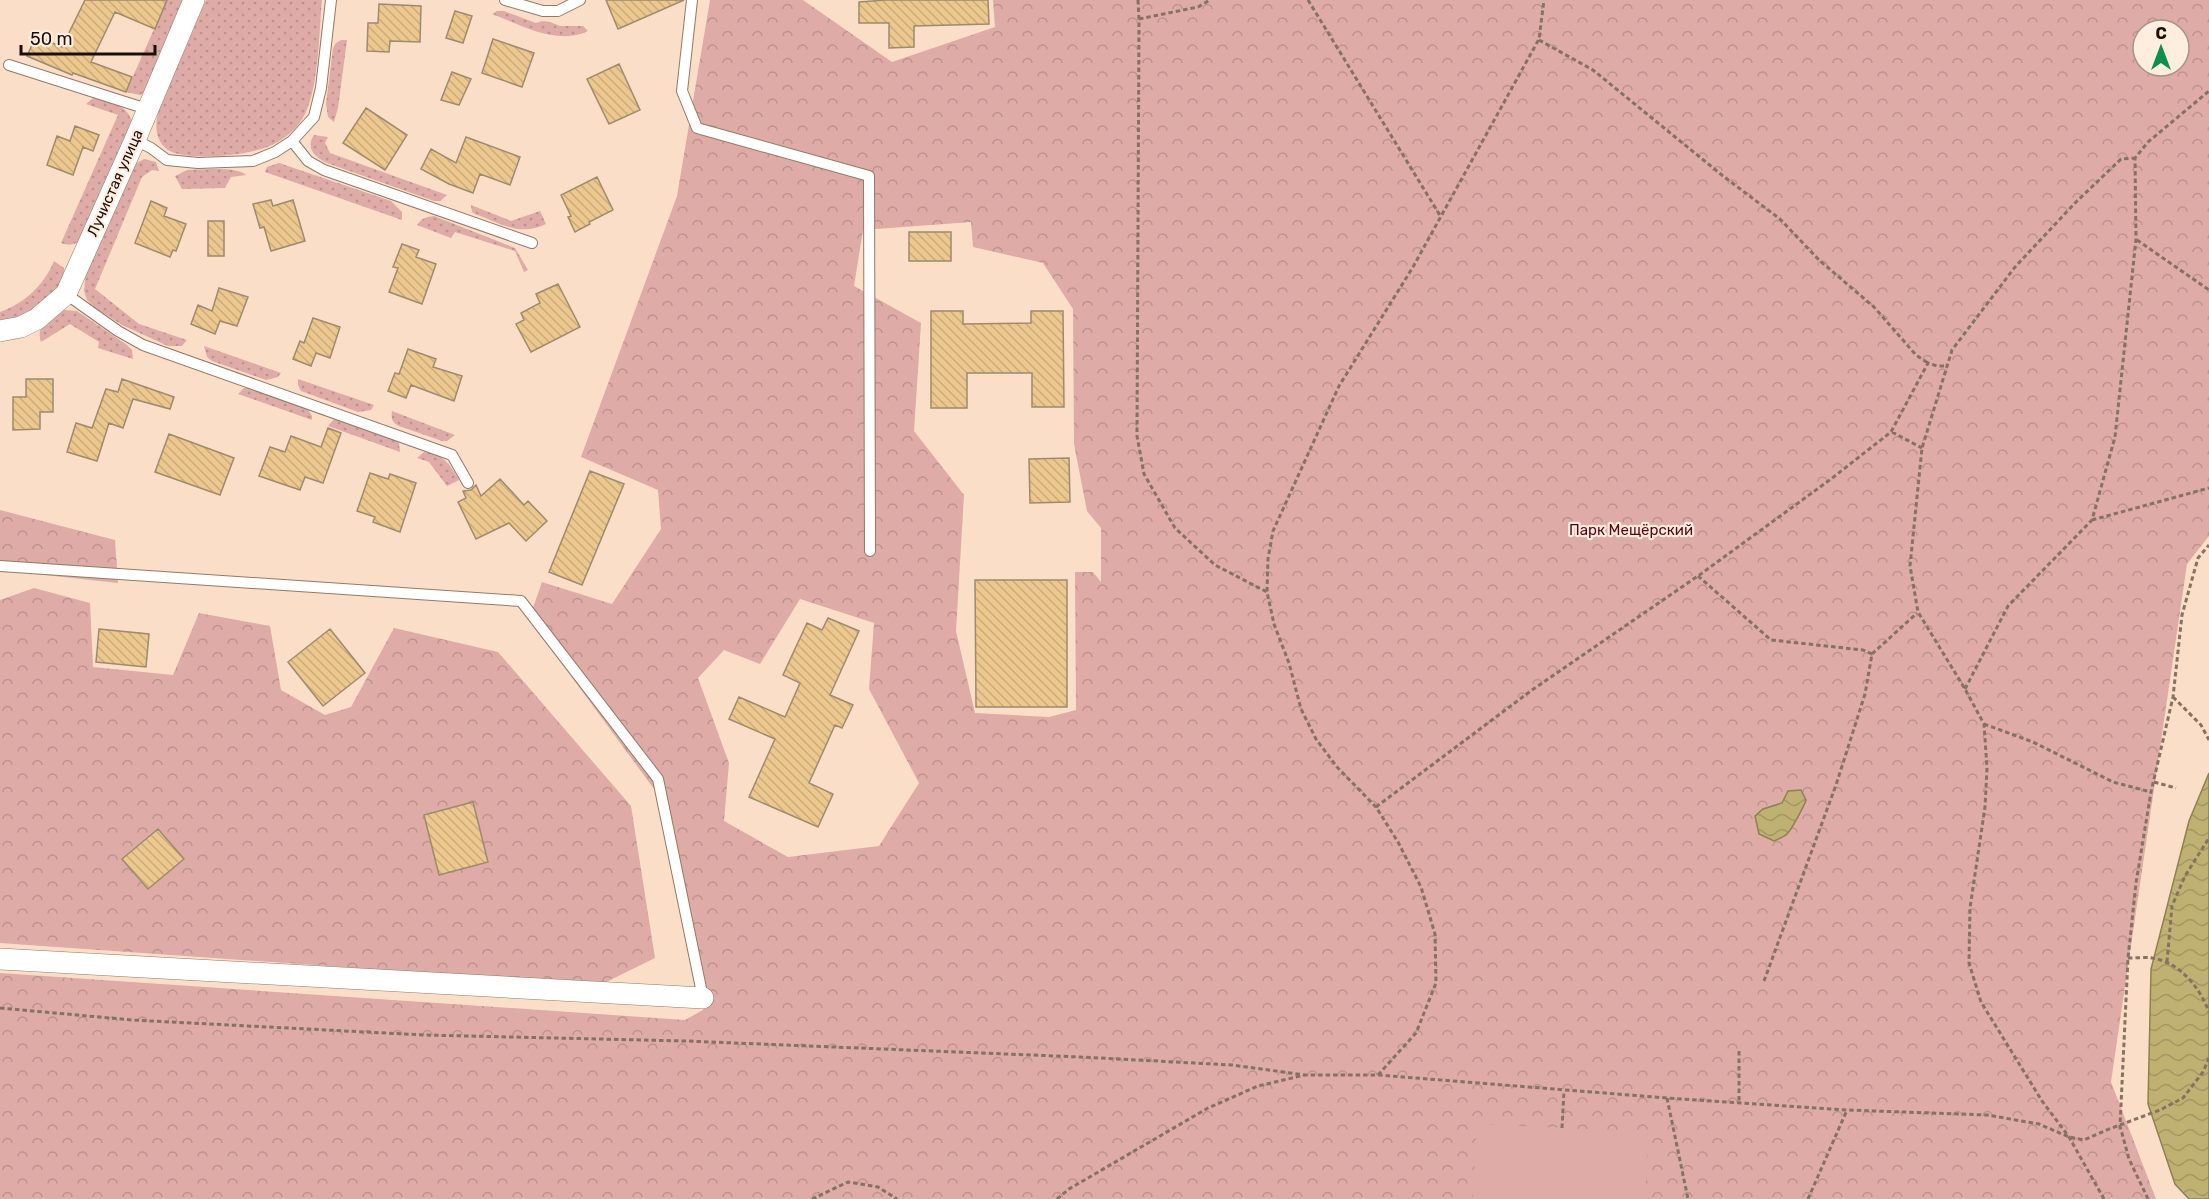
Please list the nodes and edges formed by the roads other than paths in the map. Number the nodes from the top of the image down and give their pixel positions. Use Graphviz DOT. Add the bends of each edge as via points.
graph roads {
  1 [pos="194,0"];
  2 [pos="331,0"];
  3 [pos="505,0"];
  4 [pos="580,0"];
  5 [pos="692,0"];
  6 [pos="9,64"];
  7 [pos="147,109"];
  8 [pos="135,140"];
  9 [pos="292,141"];
  10 [pos="532,243"];
  11 [pos="66,294"];
  12 [pos="0,331"];
  13 [pos="468,483"];
  14 [pos="870,551"];
  15 [pos="0,566"];
  16 [pos="0,959"];
  17 [pos="703,998"];
  1 -- 7 [label="street, Лучистая улица"];
  2 -- 9 [label="lane" via="314,117"];
  3 -- 4 [label="lane" via="543,11 558,11"];
  5 -- 14 [label="lane" via="682,91 697,128 869,176"];
  6 -- 7 [label="lane"];
  7 -- 8 [label="street, Лучистая улица"];
  8 -- 9 [label="lane" via="166,160 198,163 253,161"];
  8 -- 11 [label="street, Лучистая улица"];
  9 -- 10 [label="lane" via="308,161 324,170"];
  11 -- 12 [label="street, Лучистая улица" via="38,319"];
  11 -- 13 [label="lane" via="143,345 452,455"];
  15 -- 17 [label="lane" via="521,601 658,779"];
  16 -- 17 [label="street"];
}
